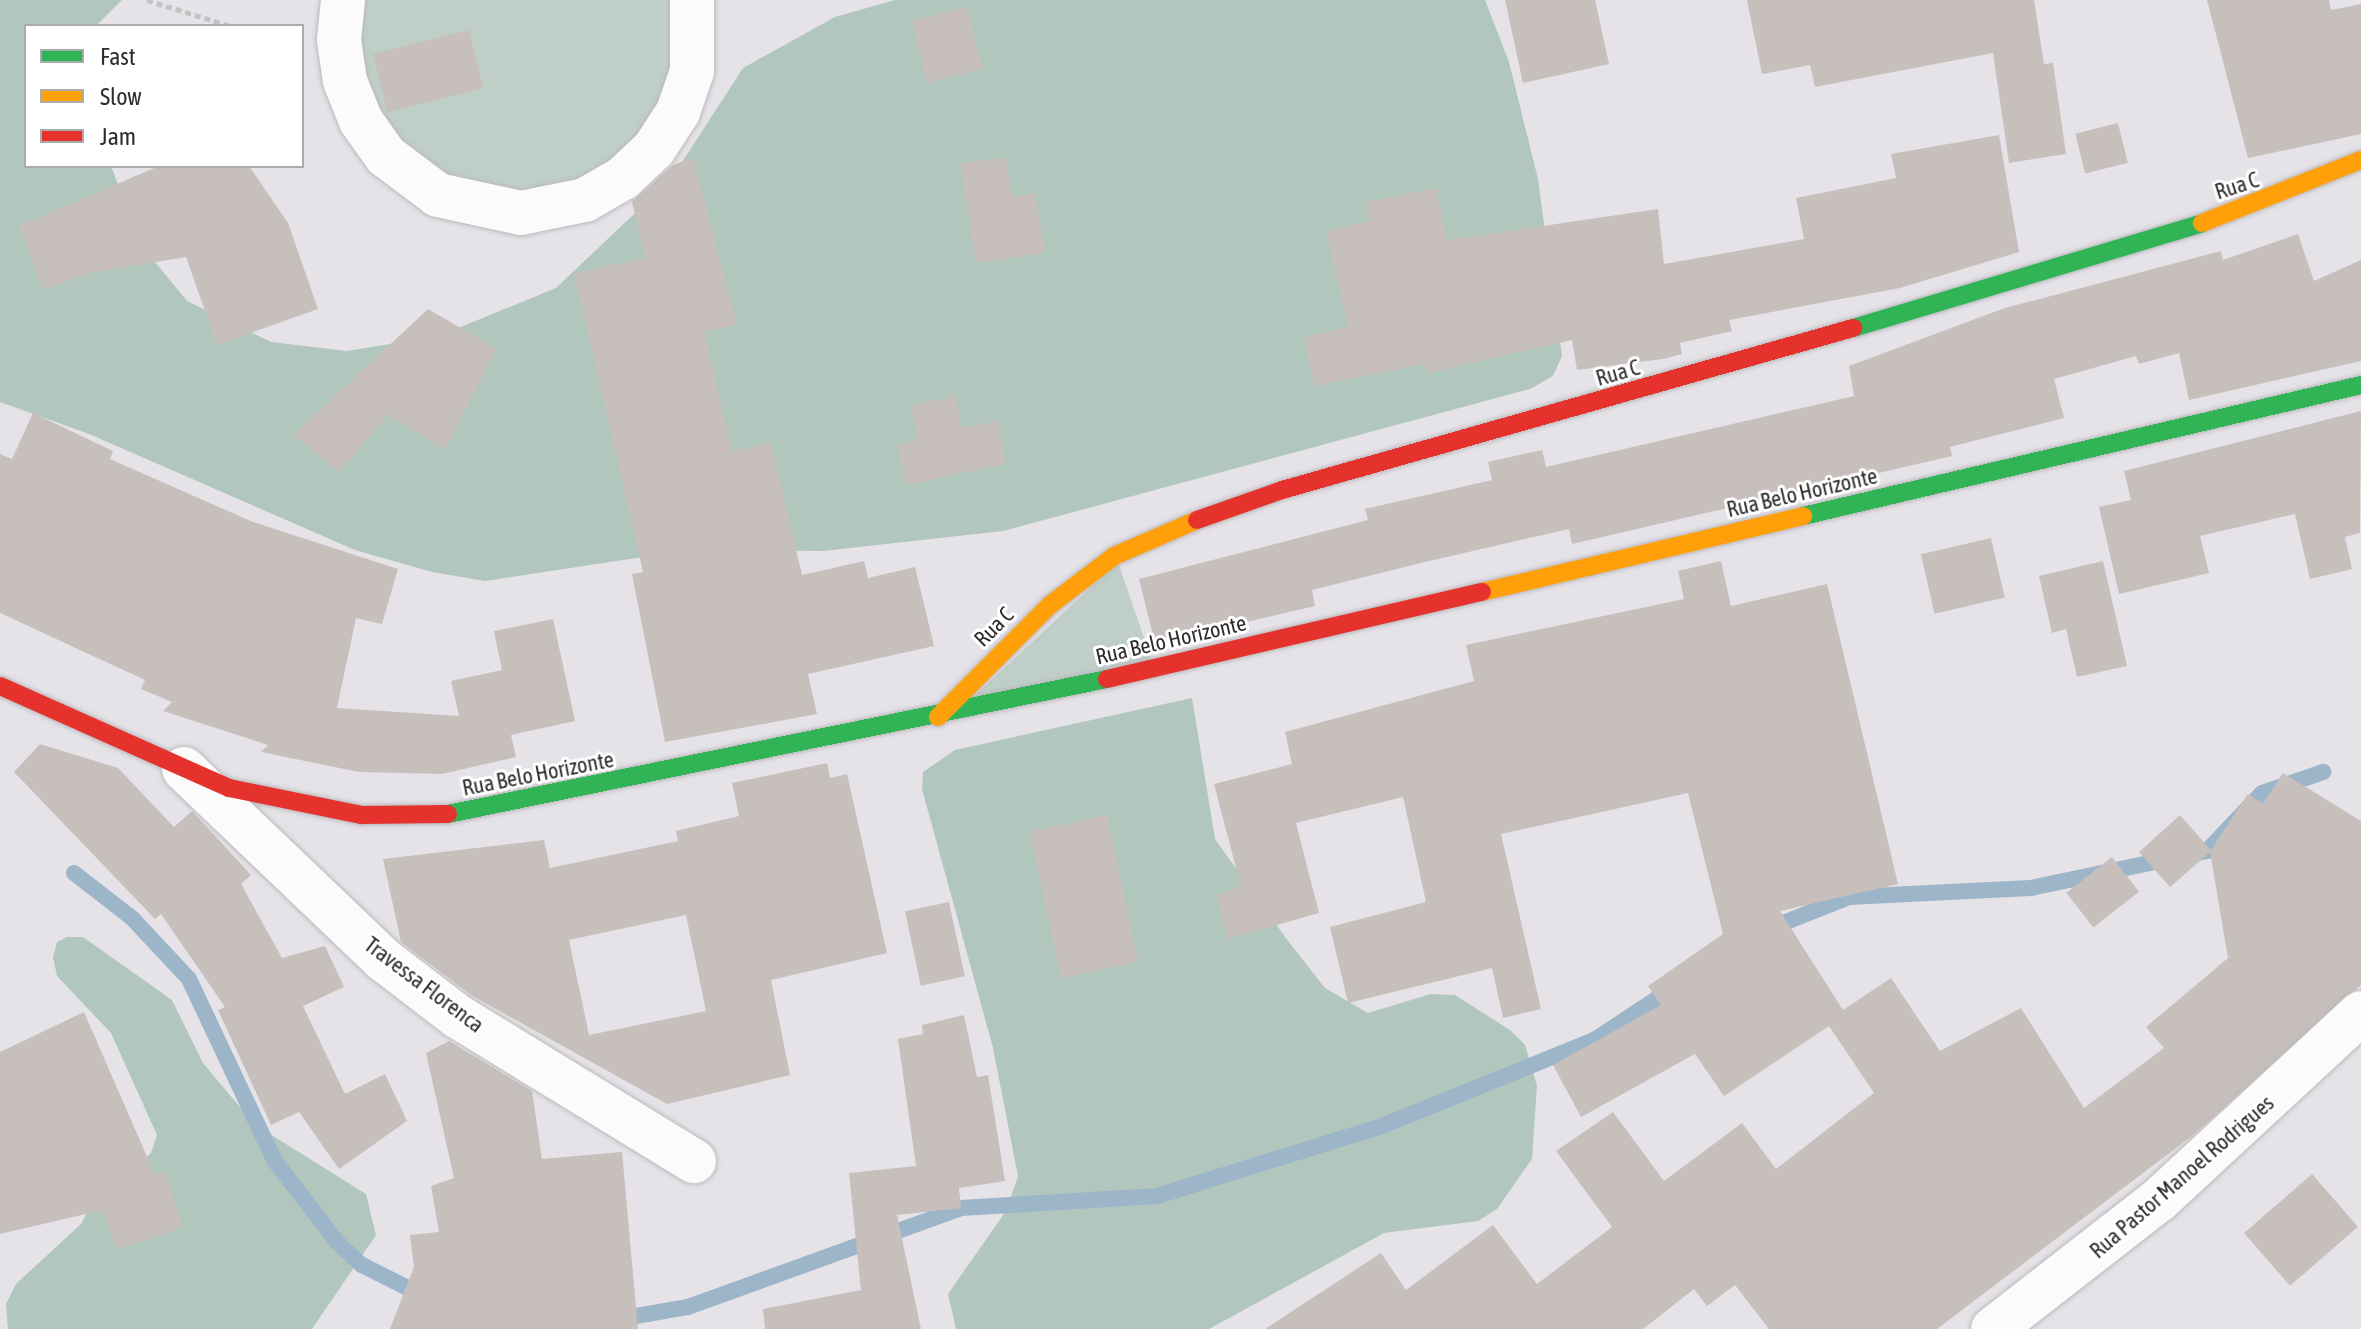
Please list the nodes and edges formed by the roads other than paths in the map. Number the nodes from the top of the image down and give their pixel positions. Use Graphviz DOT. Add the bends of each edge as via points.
graph roads {
  1 [pos="343,0"];
  2 [pos="692,0"];
  3 [pos="2361,160"];
  4 [pos="2361,385"];
  5 [pos="0,686"];
  6 [pos="938,717"];
  7 [pos="184,769"];
  8 [pos="2361,1013"];
  9 [pos="694,1161"];
  10 [pos="1993,1329"];
  1 -- 2 [label="street" via="339,40 345,81 379,148 438,195 521,213 585,200 623,178 654,149 678,112 692,71"];
  3 -- 6 [label="street, Rua C" via="2257,206 1625,397 1282,490 1162,533 1114,556 1050,605"];
  4 -- 6 [label="street, Rua Belo Horizonte"];
  5 -- 7 [label="street, Rua Belo Horizonte"];
  6 -- 7 [label="street, Rua Belo Horizonte" via="463,814 313,809"];
  7 -- 9 [label="street, Travessa Florenca" via="394,967 457,1016"];
  8 -- 10 [label="street, Rua Pastor Manoel Rodrigues" via="2159,1200"];
}
